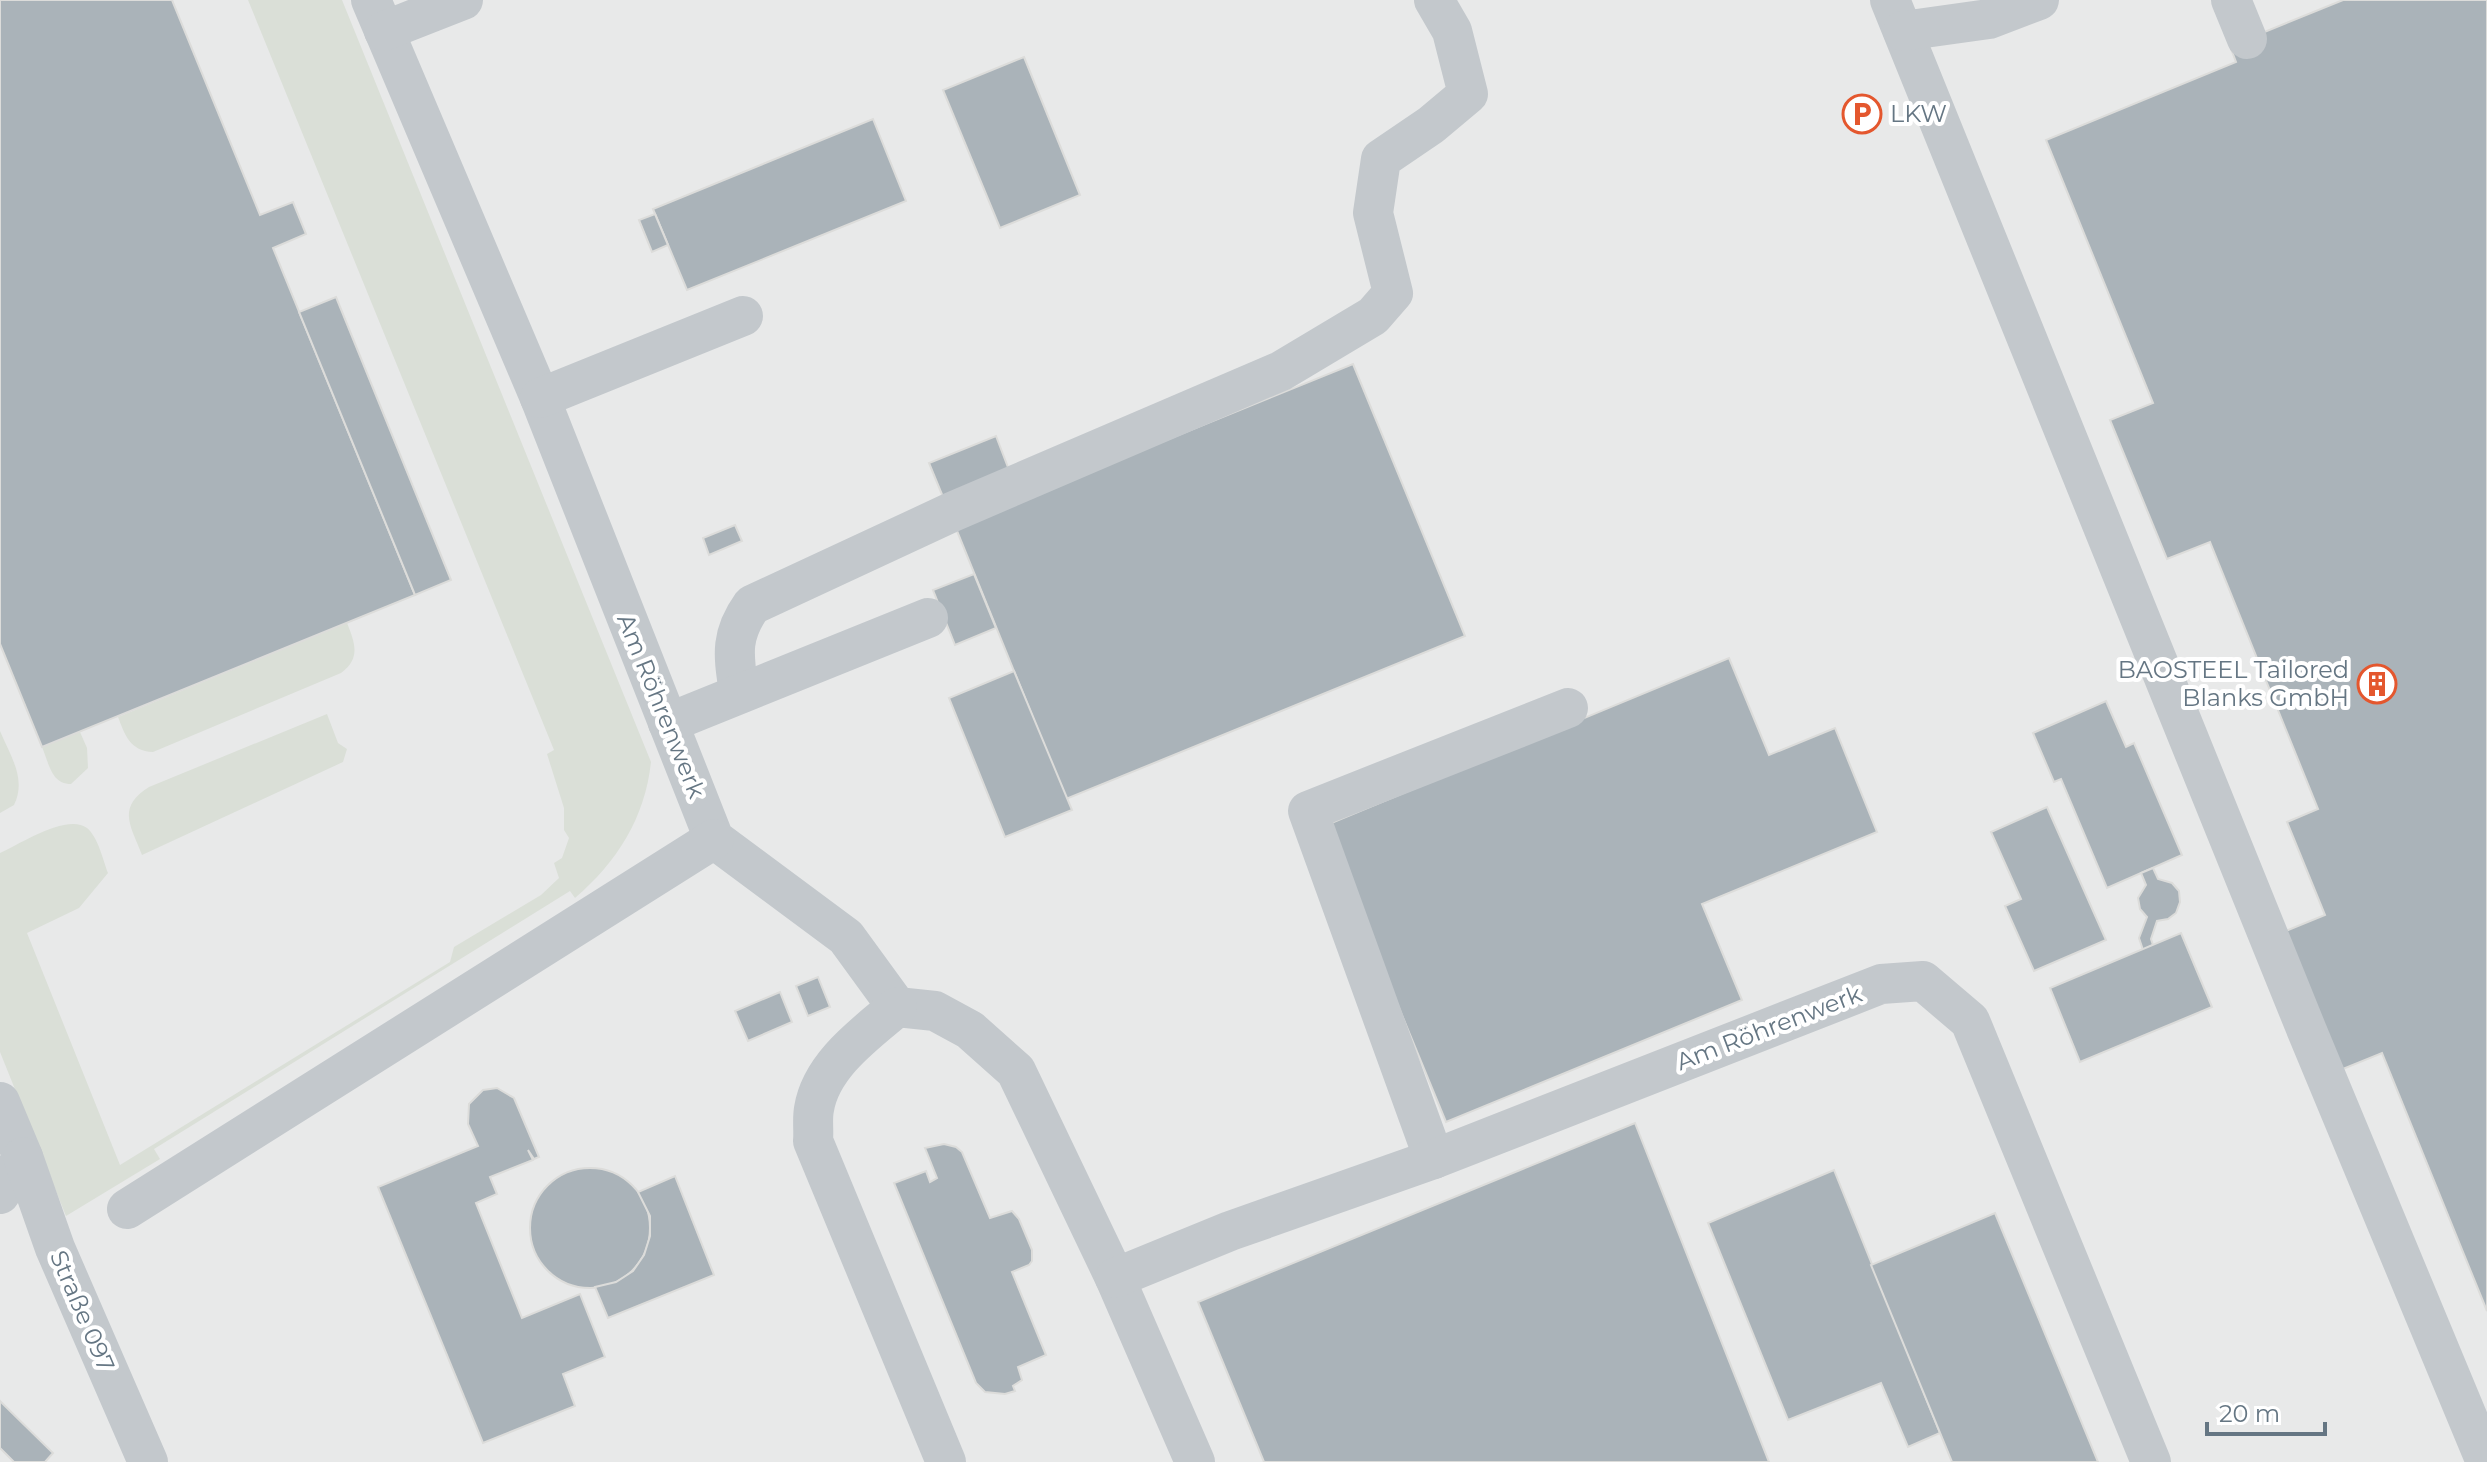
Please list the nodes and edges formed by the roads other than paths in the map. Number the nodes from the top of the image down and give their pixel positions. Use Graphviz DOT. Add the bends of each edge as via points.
graph roads {
  1 [pos="463,0"];
  2 [pos="1434,0"];
  3 [pos="2039,0"];
  4 [pos="2231,0"];
  5 [pos="378,16"];
  6 [pos="1897,16"];
  7 [pos="2247,39"];
  8 [pos="743,316"];
  9 [pos="540,398"];
  10 [pos="928,618"];
  11 [pos="739,693"];
  12 [pos="1568,708"];
  13 [pos="668,723"];
  14 [pos="714,839"];
  15 [pos="897,1007"];
  16 [pos="0,1102"];
  17 [pos="23,1157"];
  18 [pos="1434,1159"];
  19 [pos="0,1194"];
  20 [pos="127,1209"];
  21 [pos="1115,1278"];
  22 [pos="148,1462"];
  23 [pos="946,1462"];
  24 [pos="1195,1462"];
  25 [pos="2151,1462"];
  26 [pos="2486,1462"];
  1 -- 5 [label="street"];
  2 -- 11 [label="street" via="1452,31 1468,94 1381,159 1373,213 1393,293 1373,316 1281,371 952,512 752,605 738,624 733,653"];
  3 -- 6 [label="street" via="1989,19"];
  4 -- 7 [label="street"];
  5 -- 9 [label="street, Am Röhrenwerk"];
  6 -- 26 [label="street"];
  8 -- 9 [label="street"];
  9 -- 13 [label="street, Am Röhrenwerk"];
  10 -- 11 [label="street"];
  11 -- 13 [label="street"];
  12 -- 18 [label="street" via="1308,811"];
  13 -- 14 [label="street, Am Röhrenwerk"];
  14 -- 15 [label="street" via="846,937"];
  14 -- 20 [label="street"];
  15 -- 21 [label="street" via="935,1011 970,1030 1016,1071"];
  15 -- 23 [label="street" via="829,1071 814,1108 813,1141"];
  16 -- 17 [label="street, Straße 097"];
  17 -- 19 [label="street"];
  17 -- 22 [label="street, Straße 097" via="55,1248"];
  18 -- 21 [label="street, Am Röhrenwerk"];
  18 -- 25 [label="street, Am Röhrenwerk" via="1881,984 1923,981 1970,1021"];
  21 -- 24 [label="street"];
}
